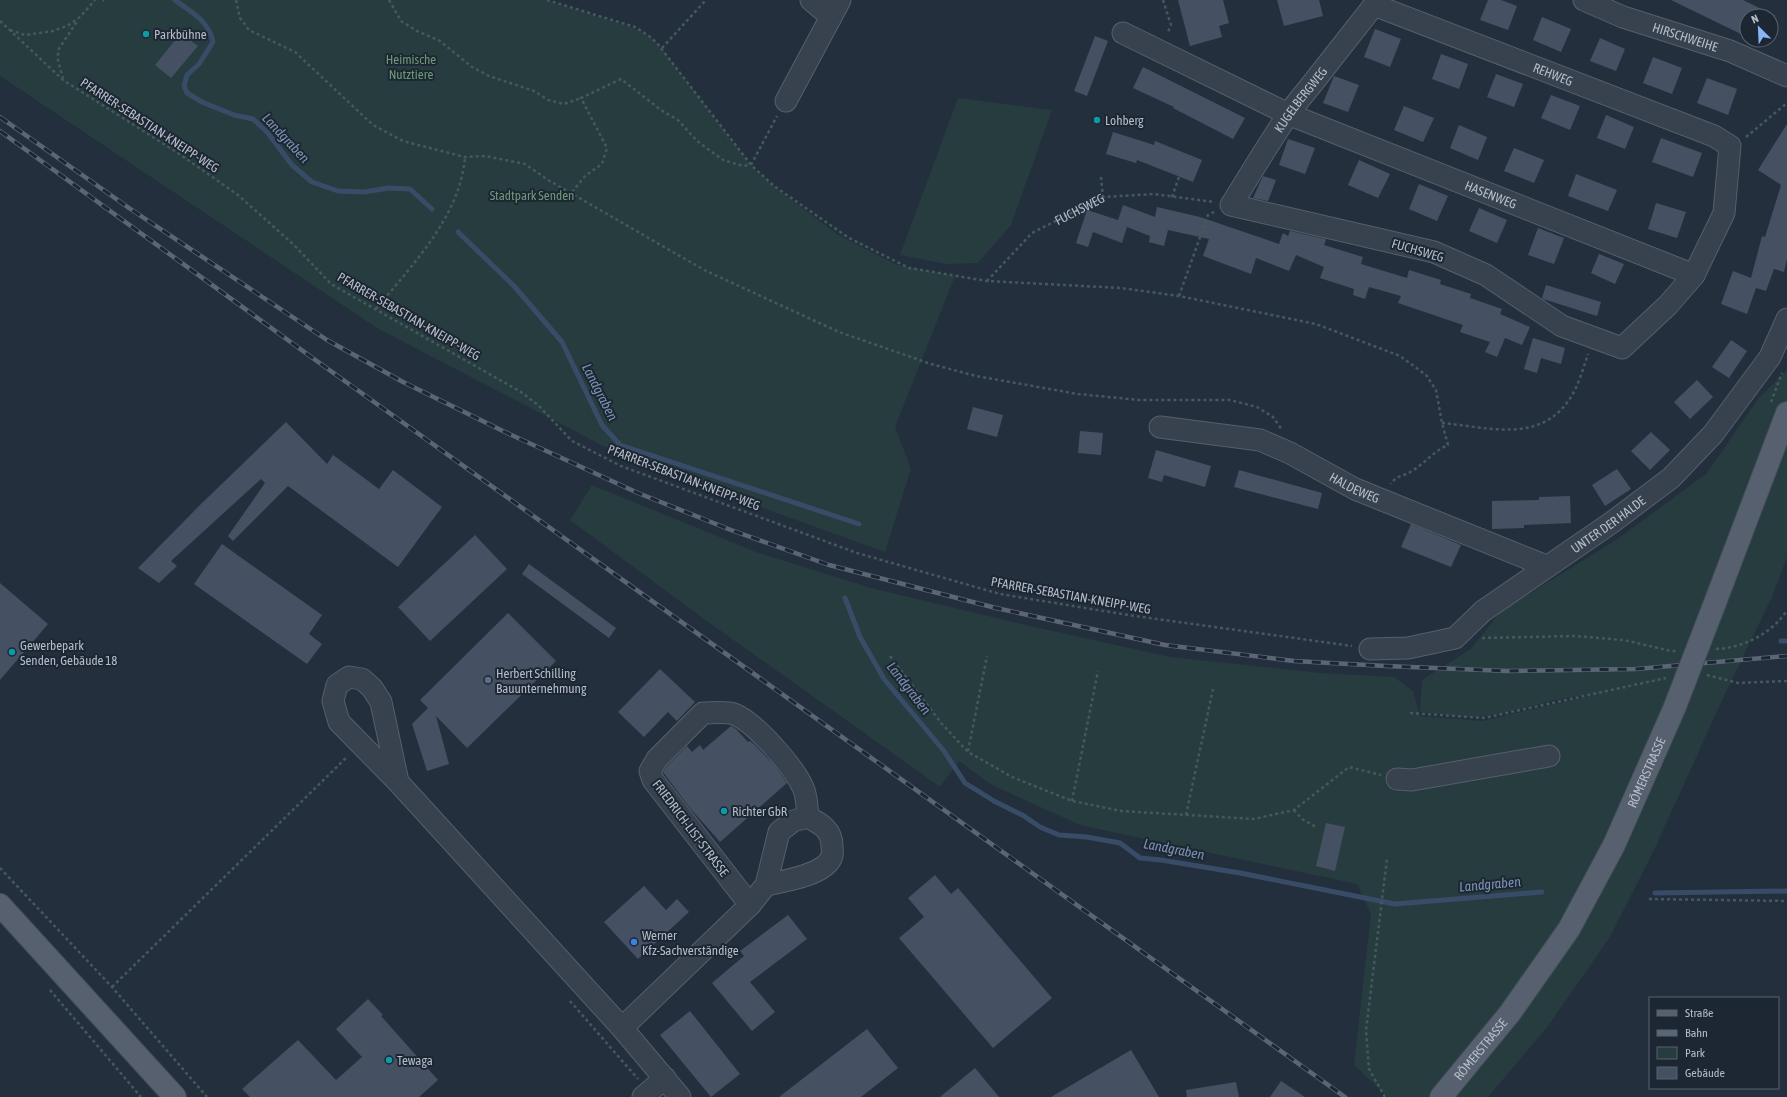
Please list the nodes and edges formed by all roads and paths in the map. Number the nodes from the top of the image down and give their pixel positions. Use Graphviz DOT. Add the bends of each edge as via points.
graph roads {
  1 [pos="95,0"];
  2 [pos="236,0"];
  3 [pos="389,0"];
  4 [pos="548,0"];
  5 [pos="706,0"];
  6 [pos="811,0"];
  7 [pos="1163,0"];
  8 [pos="1584,0"];
  9 [pos="1376,2"];
  10 [pos="835,8"];
  11 [pos="80,17"];
  12 [pos="0,21"];
  13 [pos="8,29"];
  14 [pos="1123,33"];
  15 [pos="662,48"];
  16 [pos="1158,50"];
  17 [pos="1787,76"];
  18 [pos="64,80"];
  19 [pos="581,98"];
  20 [pos="786,101"];
  21 [pos="1787,103"];
  22 [pos="1288,114"];
  23 [pos="1730,146"];
  24 [pos="464,157"];
  25 [pos="751,165"];
  26 [pos="1180,177"];
  27 [pos="1102,178"];
  28 [pos="572,192"];
  29 [pos="1103,197"];
  30 [pos="1172,197"];
  31 [pos="1231,205"];
  32 [pos="1694,275"];
  33 [pos="987,282"];
  34 [pos="1179,296"];
  35 [pos="376,310"];
  36 [pos="1787,318"];
  37 [pos="1594,338"];
  38 [pos="1787,413"];
  39 [pos="1442,423"];
  40 [pos="1160,427"];
  41 [pos="1290,453"];
  42 [pos="1381,500"];
  43 [pos="1546,566"];
  44 [pos="1787,610"];
  45 [pos="1455,638"];
  46 [pos="1370,649"];
  47 [pos="1713,649"];
  48 [pos="1678,651"];
  49 [pos="890,656"];
  50 [pos="987,656"];
  51 [pos="1098,671"];
  52 [pos="1700,674"];
  53 [pos="1667,678"];
  54 [pos="1787,681"];
  55 [pos="1213,689"];
  56 [pos="1410,713"];
  57 [pos="968,752"];
  58 [pos="353,754"];
  59 [pos="1549,756"];
  60 [pos="1397,779"];
  61 [pos="398,782"];
  62 [pos="1072,801"];
  63 [pos="1294,810"];
  64 [pos="1186,815"];
  65 [pos="808,817"];
  66 [pos="1316,827"];
  67 [pos="1387,859"];
  68 [pos="0,868"];
  69 [pos="766,885"];
  70 [pos="1649,899"];
  71 [pos="1787,901"];
  72 [pos="0,905"];
  73 [pos="750,905"];
  74 [pos="46,985"];
  75 [pos="112,987"];
  76 [pos="566,996"];
  77 [pos="622,1028"];
  78 [pos="652,1089"];
  79 [pos="1445,1092"];
  80 [pos="141,1097"];
  81 [pos="175,1097"];
  82 [pos="206,1097"];
  83 [pos="680,1097"];
  84 [pos="1385,1097"];
  1 -- 11 [label="path"];
  2 -- 24 [label="path" via="240,18 249,30 295,52 373,125 403,141"];
  3 -- 19 [label="path" via="401,21 440,41 489,76 564,104"];
  4 -- 15 [label="path" via="634,27"];
  5 -- 15 [label="path"];
  6 -- 10 [label="street"];
  7 -- 16 [label="path" via="1171,25"];
  8 -- 17 [label="street, HIRSCHWEIHE" via="1623,17 1730,51"];
  9 -- 22 [label="street, KUGELBERGWEG"];
  9 -- 23 [label="street, REHWEG" via="1714,136"];
  10 -- 20 [label="street"];
  11 -- 13 [label="path" via="67,26 42,33 24,35"];
  11 -- 18 [label="path" via="58,50"];
  12 -- 13 [label="path, PFARRER-SEBASTIAN-KNEIPP-WEG"];
  13 -- 18 [label="path, PFARRER-SEBASTIAN-KNEIPP-WEG"];
  14 -- 16 [label="street, HASENWEG"];
  15 -- 25 [label="path"];
  16 -- 22 [label="street, HASENWEG"];
  18 -- 35 [label="path, PFARRER-SEBASTIAN-KNEIPP-WEG" via="238,195 294,245 331,284"];
  19 -- 25 [label="path" via="621,79 678,120 697,141 723,160 743,166"];
  19 -- 28 [label="path" via="607,148 602,164 585,176"];
  20 -- 25 [label="path"];
  21 -- 23 [label="path" via="1748,135"];
  22 -- 31 [label="street, KUGELBERGWEG"];
  22 -- 32 [label="street, HASENWEG"];
  23 -- 32 [label="street, FUCHSWEG" via="1724,214"];
  24 -- 28 [label="path" via="485,156 525,164"];
  24 -- 35 [label="path" via="458,191 437,232"];
  25 -- 33 [label="path" via="774,186 849,238 909,268"];
  26 -- 30 [label="path"];
  27 -- 29 [label="path"];
  28 -- 41 [label="path" via="706,271 839,332 931,364 976,376 1078,394 1139,400 1230,400 1257,407 1282,428"];
  29 -- 30 [label="path, FUCHSWEG" via="1154,194"];
  29 -- 33 [label="path, FUCHSWEG" via="1032,233"];
  30 -- 31 [label="path, FUCHSWEG"];
  31 -- 34 [label="path" via="1208,214"];
  31 -- 37 [label="street, FUCHSWEG" via="1434,252 1486,275 1562,326"];
  32 -- 37 [label="street, FUCHSWEG" via="1668,305 1622,348"];
  33 -- 34 [label="path" via="1121,288"];
  34 -- 39 [label="path" via="1316,324 1400,356 1426,374 1433,385"];
  35 -- 46 [label="path, PFARRER-SEBASTIAN-KNEIPP-WEG" via="521,392 538,405 572,441 621,466 858,553 1000,594"];
  36 -- 43 [label="street, UNTER DER HALDE" via="1770,357 1713,434 1671,478 1611,523"];
  37 -- 39 [label="path" via="1570,399 1554,417 1532,428 1504,430"];
  38 -- 79 [label="main road, RÖMERSTRASSE, bridge" via="1674,709 1614,845 1569,929 1510,1013"];
  39 -- 42 [label="path" via="1448,445 1438,449 1412,472 1394,479"];
  40 -- 41 [label="street, HALDEWEG" via="1260,440"];
  41 -- 42 [label="street, HALDEWEG"];
  42 -- 43 [label="street, HALDEWEG"];
  43 -- 45 [label="street, UNTER DER HALDE" via="1483,610"];
  44 -- 47 [label="path" via="1764,634 1742,644"];
  45 -- 46 [label="street" via="1408,648"];
  45 -- 48 [label="path" via="1574,636 1624,640"];
  49 -- 57 [label="path" via="942,724"];
  50 -- 57 [label="path"];
  51 -- 62 [label="path"];
  52 -- 54 [label="path" via="1738,683"];
  53 -- 56 [label="path" via="1484,718"];
  55 -- 64 [label="path"];
  57 -- 62 [label="path" via="1012,777"];
  58 -- 61 [label="street"];
  58 -- 61 [label="street" via="339,722 334,701 337,685 349,677 362,679 381,702"];
  58 -- 75 [label="path"];
  59 -- 60 [label="street" via="1412,780"];
  60 -- 63 [label="path" via="1349,767"];
  61 -- 77 [label="street"];
  62 -- 64 [label="path" via="1121,811"];
  63 -- 64 [label="path" via="1254,819"];
  63 -- 66 [label="path" via="1302,819"];
  65 -- 69 [label="street" via="793,821 779,832"];
  65 -- 69 [label="street" via="824,826 832,839 832,856 814,873"];
  65 -- 73 [label="street, FRIEDRICH-LIST-STRASSE" via="804,790 796,775 749,722 733,713 703,713 657,759 650,771 653,780"];
  67 -- 84 [label="path" via="1366,1030 1369,1069"];
  68 -- 75 [label="path"];
  69 -- 73 [label="street"];
  70 -- 71 [label="path"];
  72 -- 81 [label="main road"];
  73 -- 77 [label="street"];
  74 -- 80 [label="path"];
  75 -- 82 [label="path"];
  76 -- 78 [label="path"];
  77 -- 78 [label="street"];
  78 -- 83 [label="street"];
}
